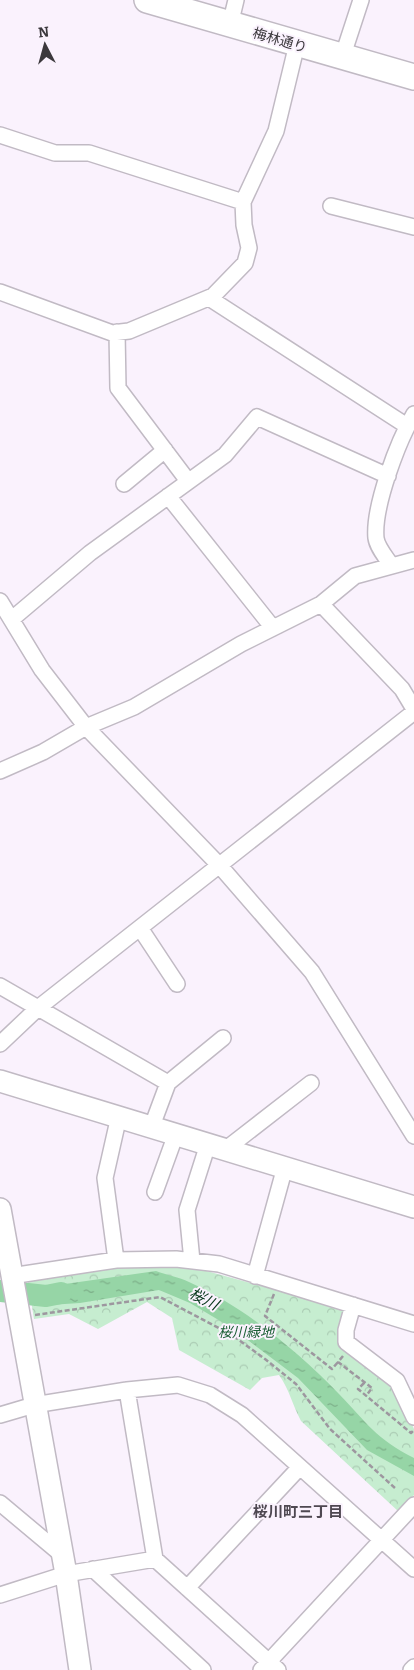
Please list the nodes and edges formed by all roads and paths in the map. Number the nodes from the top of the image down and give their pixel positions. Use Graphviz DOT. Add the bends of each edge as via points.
graph roads {
  1 [pos="147,0"];
  2 [pos="236,0"];
  3 [pos="361,0"];
  4 [pos="230,25"];
  5 [pos="297,44"];
  6 [pos="342,58"];
  7 [pos="414,77"];
  8 [pos="0,134"];
  9 [pos="243,202"];
  10 [pos="332,206"];
  11 [pos="414,227"];
  12 [pos="0,292"];
  13 [pos="209,298"];
  14 [pos="117,332"];
  15 [pos="411,420"];
  16 [pos="164,450"];
  17 [pos="388,476"];
  18 [pos="188,481"];
  19 [pos="124,484"];
  20 [pos="168,496"];
  21 [pos="414,560"];
  22 [pos="391,565"];
  23 [pos="0,601"];
  24 [pos="321,604"];
  25 [pos="12,619"];
  26 [pos="273,628"];
  27 [pos="414,711"];
  28 [pos="86,727"];
  29 [pos="0,771"];
  30 [pos="220,866"];
  31 [pos="140,928"];
  32 [pos="177,984"];
  33 [pos="0,986"];
  34 [pos="38,1008"];
  35 [pos="223,1038"];
  36 [pos="0,1044"];
  37 [pos="0,1080"];
  38 [pos="168,1083"];
  39 [pos="311,1083"];
  40 [pos="120,1116"];
  41 [pos="152,1126"];
  42 [pos="176,1134"];
  43 [pos="414,1136"];
  44 [pos="217,1146"];
  45 [pos="285,1167"];
  46 [pos="155,1192"];
  47 [pos="414,1207"];
  48 [pos="0,1209"];
  49 [pos="116,1260"];
  50 [pos="192,1261"];
  51 [pos="255,1276"];
  52 [pos="11,1278"];
  53 [pos="282,1297"];
  54 [pos="353,1305"];
  55 [pos="18,1314"];
  56 [pos="414,1324"];
  57 [pos="350,1347"];
  58 [pos="338,1362"];
  59 [pos="364,1383"];
  60 [pos="127,1390"];
  61 [pos="366,1396"];
  62 [pos="34,1405"];
  63 [pos="0,1415"];
  64 [pos="414,1417"];
  65 [pos="414,1430"];
  66 [pos="300,1467"];
  67 [pos="396,1488"];
  68 [pos="0,1503"];
  69 [pos="414,1505"];
  70 [pos="382,1540"];
  71 [pos="155,1559"];
  72 [pos="63,1564"];
  73 [pos="93,1569"];
  74 [pos="414,1570"];
  75 [pos="187,1588"];
  76 [pos="0,1595"];
  77 [pos="269,1667"];
  78 [pos="414,1667"];
  79 [pos="80,1670"];
  80 [pos="202,1670"];
  81 [pos="411,1670"];
  1 -- 4 [label="main road, 梅林通り"];
  2 -- 4 [label="street"];
  3 -- 6 [label="street"];
  4 -- 5 [label="main road, 梅林通り"];
  5 -- 6 [label="main road, 梅林通り"];
  5 -- 9 [label="street" via="276,131"];
  6 -- 7 [label="main road, 梅林通り"];
  8 -- 9 [label="street" via="55,153 89,153"];
  9 -- 13 [label="street" via="249,248 245,262"];
  10 -- 11 [label="street"];
  12 -- 14 [label="street" via="112,333"];
  13 -- 14 [label="street" via="129,331"];
  13 -- 15 [label="street"];
  14 -- 16 [label="street" via="118,388"];
  15 -- 17 [label="street"];
  16 -- 18 [label="street"];
  16 -- 19 [label="street"];
  17 -- 18 [label="street" via="257,417 225,455"];
  17 -- 22 [label="street" via="376,522 376,541"];
  18 -- 20 [label="street"];
  20 -- 25 [label="street" via="90,553"];
  20 -- 26 [label="street"];
  21 -- 22 [label="street"];
  22 -- 24 [label="street" via="355,576"];
  23 -- 25 [label="street"];
  24 -- 26 [label="street"];
  24 -- 27 [label="street" via="402,689"];
  25 -- 28 [label="street" via="42,670"];
  26 -- 28 [label="street" via="134,707"];
  27 -- 30 [label="street"];
  28 -- 29 [label="street" via="43,752"];
  28 -- 30 [label="street"];
  30 -- 31 [label="street"];
  30 -- 43 [label="street" via="312,972"];
  31 -- 32 [label="street"];
  31 -- 34 [label="street"];
  33 -- 34 [label="street"];
  34 -- 36 [label="street"];
  34 -- 38 [label="street"];
  35 -- 38 [label="street"];
  37 -- 40 [label="street"];
  38 -- 41 [label="street"];
  39 -- 44 [label="street"];
  40 -- 41 [label="street"];
  40 -- 49 [label="street" via="105,1178"];
  41 -- 42 [label="street"];
  42 -- 44 [label="street"];
  42 -- 46 [label="street"];
  44 -- 45 [label="street"];
  44 -- 50 [label="street" via="187,1210"];
  45 -- 47 [label="street"];
  45 -- 51 [label="street"];
  48 -- 52 [label="street"];
  49 -- 50 [label="street"];
  49 -- 52 [label="street"];
  50 -- 51 [label="street" via="219,1264"];
  51 -- 54 [label="street"];
  52 -- 55 [label="street"];
  53 -- 58 [label="path" via="273,1294 265,1316 332,1369"];
  54 -- 56 [label="street"];
  54 -- 57 [label="street" via="346,1330 346,1342"];
  55 -- 62 [label="street"];
  55 -- 67 [label="path" via="160,1297 232,1335 296,1384 330,1428"];
  57 -- 58 [label="path"];
  57 -- 64 [label="street" via="397,1382"];
  58 -- 59 [label="path"];
  59 -- 61 [label="path" via="358,1389"];
  59 -- 61 [label="path" via="372,1388"];
  60 -- 62 [label="street"];
  60 -- 66 [label="street" via="178,1385 210,1395 242,1415"];
  60 -- 71 [label="street"];
  61 -- 65 [label="path" via="411,1433"];
  62 -- 63 [label="street"];
  62 -- 72 [label="street"];
  66 -- 70 [label="street"];
  66 -- 75 [label="street"];
  68 -- 72 [label="street"];
  69 -- 70 [label="street"];
  70 -- 74 [label="street"];
  70 -- 77 [label="street"];
  71 -- 73 [label="street"];
  71 -- 75 [label="street"];
  72 -- 73 [label="street"];
  72 -- 76 [label="street"];
  72 -- 79 [label="street"];
  73 -- 80 [label="street"];
  75 -- 77 [label="street"];
  78 -- 81 [label="street"];
}
